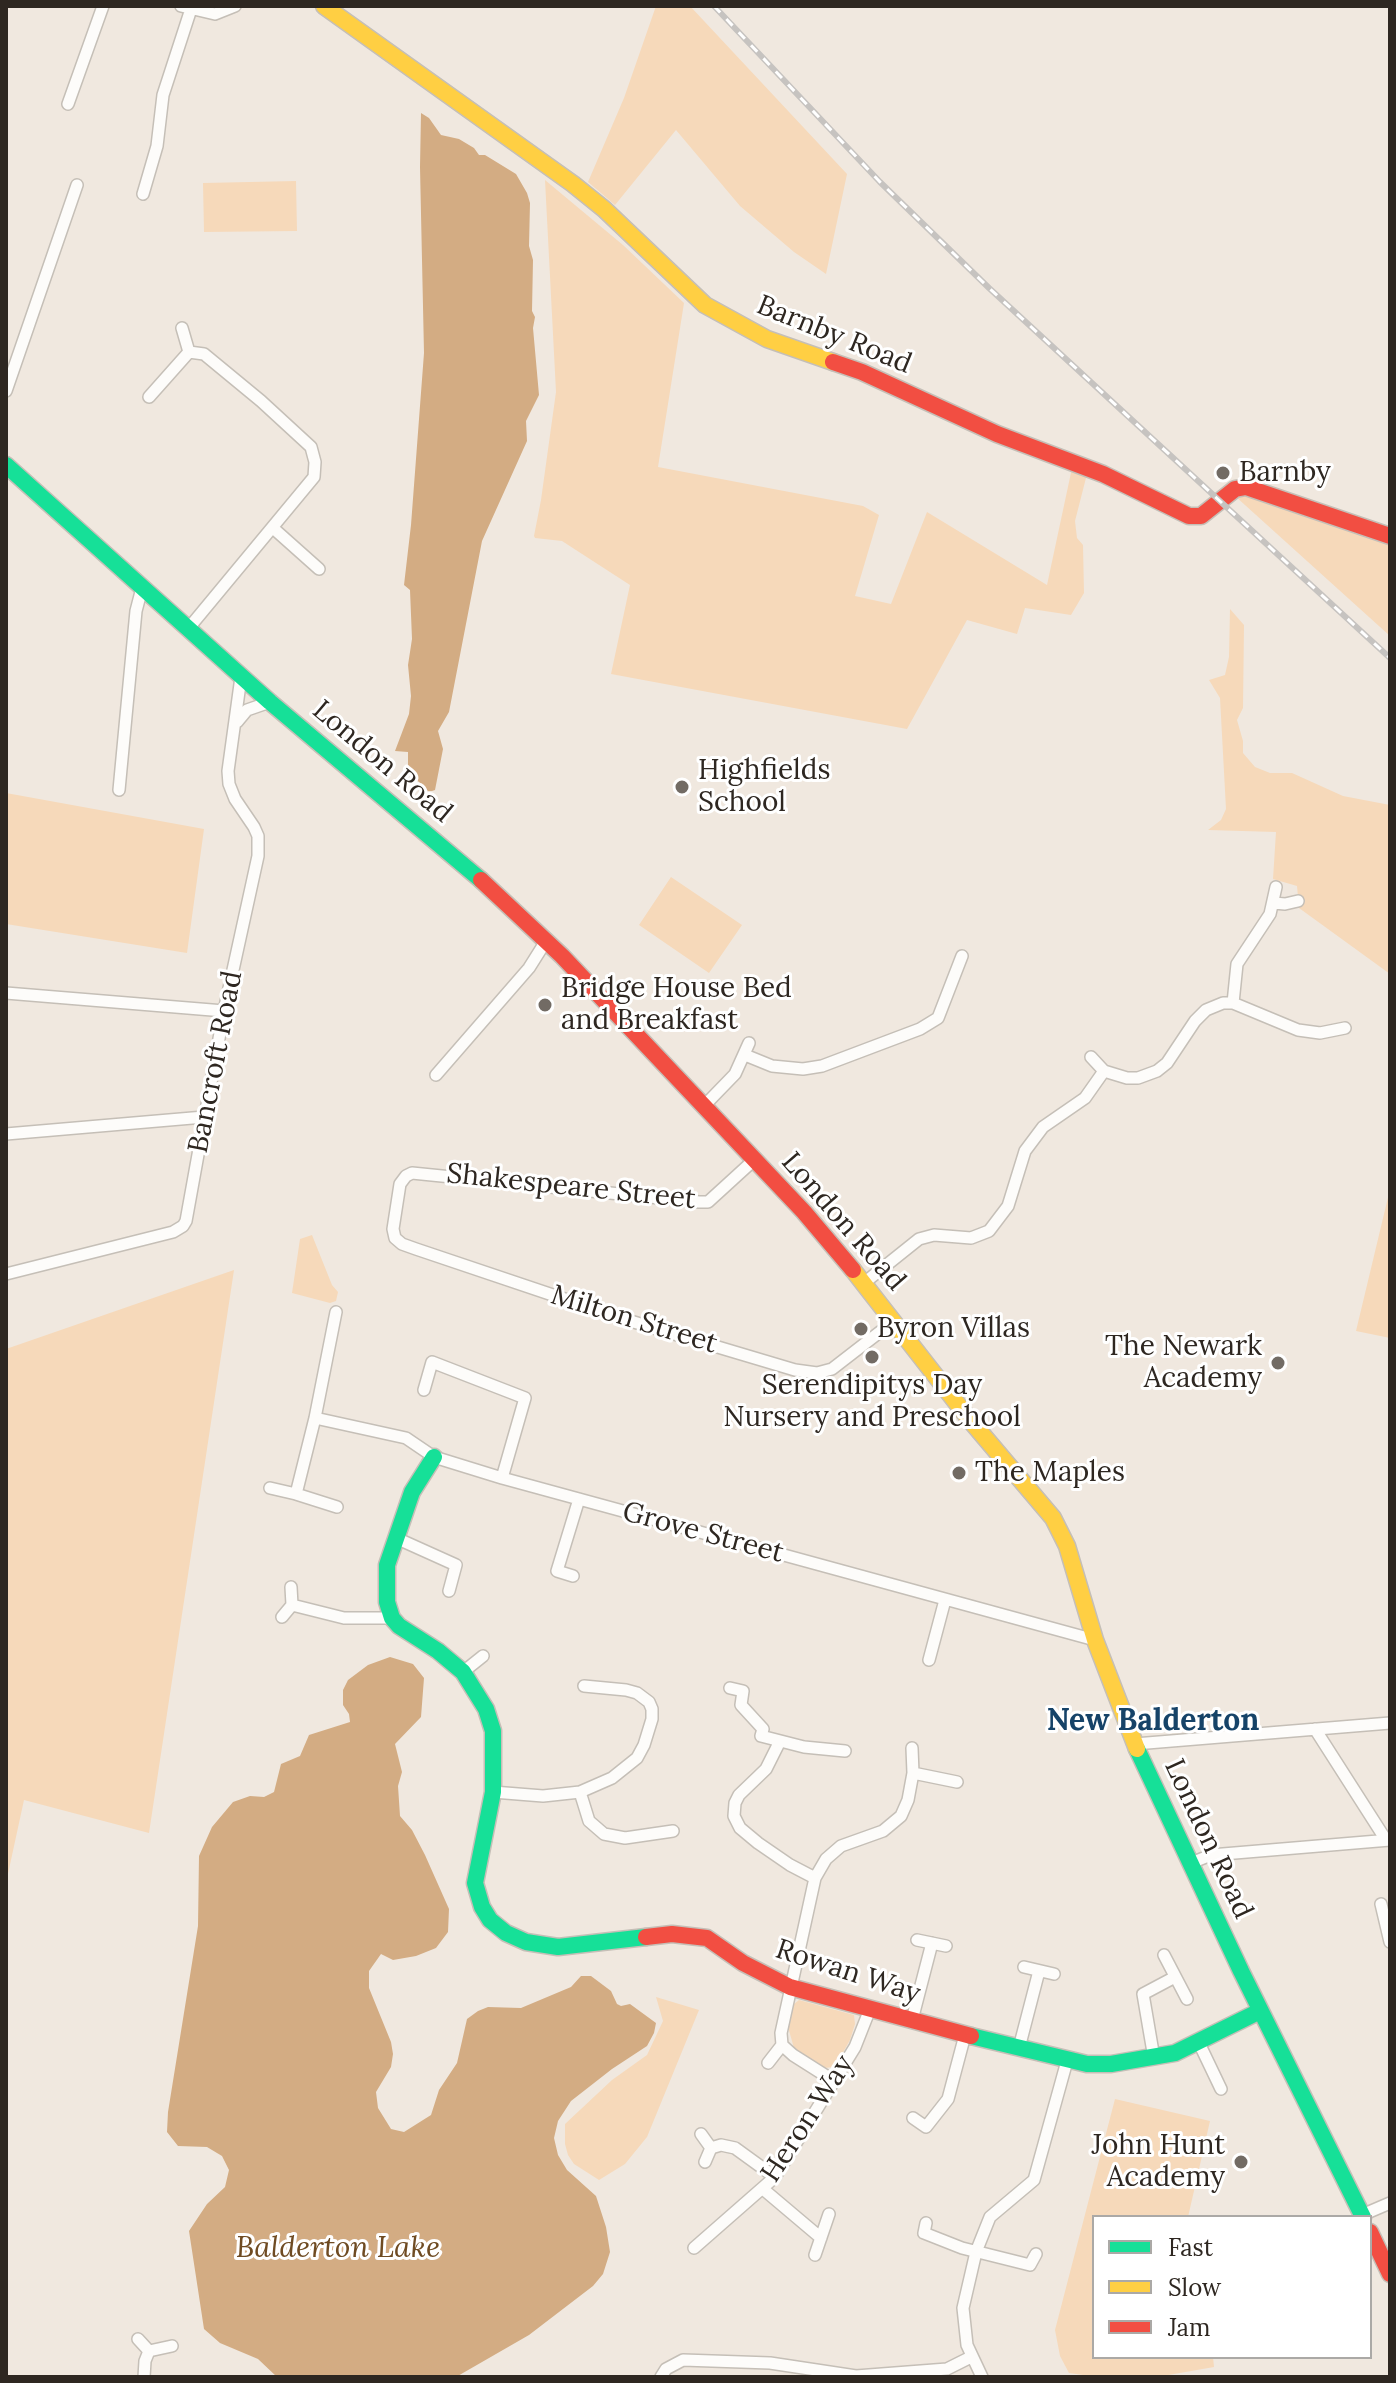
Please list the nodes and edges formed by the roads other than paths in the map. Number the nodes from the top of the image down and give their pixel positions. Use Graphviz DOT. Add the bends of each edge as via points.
graph roads {
  1 [pos="103,6"];
  2 [pos="235,6"];
  3 [pos="324,6"];
  4 [pos="186,8"];
  5 [pos="68,104"];
  6 [pos="77,185"];
  7 [pos="143,194"];
  8 [pos="182,328"];
  9 [pos="189,352"];
  10 [pos="6,391"];
  11 [pos="149,397"];
  12 [pos="6,465"];
  13 [pos="273,528"];
  14 [pos="1390,536"];
  15 [pos="319,569"];
  16 [pos="142,588"];
  17 [pos="188,629"];
  18 [pos="241,677"];
  19 [pos="270,702"];
  20 [pos="236,723"];
  21 [pos="119,790"];
  22 [pos="1276,887"];
  23 [pos="1298,901"];
  24 [pos="1274,903"];
  25 [pos="546,941"];
  26 [pos="962,956"];
  27 [pos="6,993"];
  28 [pos="1233,1003"];
  29 [pos="224,1011"];
  30 [pos="1345,1028"];
  31 [pos="1091,1057"];
  32 [pos="1104,1071"];
  33 [pos="436,1075"];
  34 [pos="703,1107"];
  35 [pos="204,1117"];
  36 [pos="6,1134"];
  37 [pos="754,1160"];
  38 [pos="396,1206"];
  39 [pos="6,1274"];
  40 [pos="864,1283"];
  41 [pos="336,1312"];
  42 [pos="894,1321"];
  43 [pos="424,1390"];
  44 [pos="525,1398"];
  45 [pos="540,1402"];
  46 [pos="315,1418"];
  47 [pos="434,1457"];
  48 [pos="502,1478"];
  49 [pos="270,1488"];
  50 [pos="296,1494"];
  51 [pos="579,1499"];
  52 [pos="337,1507"];
  53 [pos="396,1538"];
  54 [pos="573,1576"];
  55 [pos="291,1587"];
  56 [pos="449,1591"];
  57 [pos="945,1600"];
  58 [pos="292,1605"];
  59 [pos="282,1617"];
  60 [pos="392,1618"];
  61 [pos="1095,1640"];
  62 [pos="483,1656"];
  63 [pos="929,1660"];
  64 [pos="463,1672"];
  65 [pos="584,1686"];
  66 [pos="598,1688"];
  67 [pos="730,1688"];
  68 [pos="597,1702"];
  69 [pos="1390,1723"];
  70 [pos="1315,1729"];
  71 [pos="780,1741"];
  72 [pos="1135,1744"];
  73 [pos="912,1748"];
  74 [pos="845,1751"];
  75 [pos="913,1773"];
  76 [pos="957,1782"];
  77 [pos="493,1792"];
  78 [pos="580,1792"];
  79 [pos="667,1835"];
  80 [pos="1388,1840"];
  81 [pos="1191,1863"];
  82 [pos="815,1878"];
  83 [pos="1381,1904"];
  84 [pos="917,1940"];
  85 [pos="1390,1942"];
  86 [pos="932,1943"];
  87 [pos="946,1946"];
  88 [pos="1164,1955"];
  89 [pos="1024,1967"];
  90 [pos="1039,1971"];
  91 [pos="1054,1974"];
  92 [pos="1175,1977"];
  93 [pos="790,1987"];
  94 [pos="1187,1999"];
  95 [pos="870,2009"];
  96 [pos="1260,2011"];
  97 [pos="912,2020"];
  98 [pos="965,2035"];
  99 [pos="1199,2043"];
  100 [pos="782,2045"];
  101 [pos="1019,2048"];
  102 [pos="1154,2058"];
  103 [pos="1067,2061"];
  104 [pos="768,2063"];
  105 [pos="834,2081"];
  106 [pos="1221,2089"];
  107 [pos="913,2118"];
  108 [pos="701,2134"];
  109 [pos="711,2148"];
  110 [pos="705,2162"];
  111 [pos="775,2177"];
  112 [pos="763,2189"];
  113 [pos="1390,2203"];
  114 [pos="829,2214"];
  115 [pos="1362,2215"];
  116 [pos="1364,2215"];
  117 [pos="922,2232"];
  118 [pos="1372,2236"];
  119 [pos="821,2238"];
  120 [pos="694,2248"];
  121 [pos="976,2252"];
  122 [pos="815,2255"];
  123 [pos="1033,2264"];
  124 [pos="1390,2274"];
  125 [pos="138,2339"];
  126 [pos="172,2346"];
  127 [pos="149,2351"];
  128 [pos="971,2357"];
  129 [pos="144,2377"];
  130 [pos="661,2377"];
  131 [pos="982,2377"];
  1 -- 5 [label="street"];
  2 -- 4 [label="street" via="215,14"];
  3 -- 14 [label="street, Barnby Road" via="540,158 604,209 705,305 767,339 862,372 1184,514 1201,516 1235,489 1246,487"];
  4 -- 7 [label="street"];
  6 -- 10 [label="street"];
  8 -- 9 [label="street"];
  9 -- 11 [label="street"];
  9 -- 13 [label="street" via="204,354 311,447 314,477"];
  12 -- 16 [label="street, London Road"];
  13 -- 15 [label="street"];
  13 -- 17 [label="street"];
  16 -- 17 [label="street, London Road"];
  16 -- 21 [label="street"];
  17 -- 18 [label="street, London Road"];
  18 -- 19 [label="street, London Road"];
  18 -- 20 [label="street, Bancroft Road"];
  19 -- 20 [label="street" via="247,710"];
  19 -- 25 [label="street, London Road" via="503,898"];
  20 -- 29 [label="street, Bancroft Road" via="229,784 259,846"];
  22 -- 24 [label="street"];
  23 -- 24 [label="street"];
  24 -- 28 [label="street" via="1238,959"];
  25 -- 33 [label="street"];
  25 -- 34 [label="street, London Road"];
  26 -- 34 [label="street" via="938,1018 920,1029 813,1068 772,1066 747,1049 729,1081"];
  27 -- 29 [label="street"];
  28 -- 30 [label="street" via="1298,1030"];
  28 -- 32 [label="street" via="1200,1015 1157,1071 1138,1078"];
  29 -- 35 [label="street, Bancroft Road"];
  31 -- 32 [label="street"];
  32 -- 40 [label="street" via="1085,1098 1036,1135 1022,1159 1008,1206 989,1231 971,1238 941,1234 919,1239"];
  34 -- 37 [label="street, London Road"];
  35 -- 36 [label="street"];
  35 -- 39 [label="street, Bancroft Road" via="183,1226"];
  37 -- 38 [label="street, Shakespeare Street" via="708,1202 412,1173 400,1184"];
  37 -- 40 [label="street, London Road"];
  38 -- 42 [label="street, Milton Street" via="395,1238 416,1249 795,1370 832,1369"];
  40 -- 42 [label="street, London Road"];
  41 -- 46 [label="street"];
  42 -- 61 [label="street, London Road" via="1053,1518 1067,1546"];
  43 -- 44 [label="street" via="432,1362"];
  44 -- 45 [label="street"];
  44 -- 48 [label="street"];
  46 -- 47 [label="street, Grove Street" via="406,1438"];
  46 -- 50 [label="street"];
  47 -- 48 [label="street, Grove Street"];
  47 -- 53 [label="street" via="412,1492"];
  48 -- 51 [label="street, Grove Street"];
  49 -- 50 [label="street"];
  50 -- 52 [label="street"];
  51 -- 54 [label="street" via="557,1571"];
  51 -- 57 [label="street, Grove Street"];
  53 -- 56 [label="street" via="456,1565"];
  53 -- 60 [label="street" via="387,1565"];
  55 -- 58 [label="street"];
  57 -- 61 [label="street, Grove Street"];
  57 -- 63 [label="street"];
  58 -- 59 [label="street"];
  58 -- 60 [label="street" via="344,1618"];
  60 -- 64 [label="street, Rowan Way"];
  61 -- 72 [label="street, London Road"];
  62 -- 64 [label="street"];
  64 -- 77 [label="street, Rowan Way" via="493,1731"];
  65 -- 66 [label="street"];
  66 -- 68 [label="street"];
  66 -- 78 [label="street" via="637,1693 651,1706 652,1719 637,1758 612,1778"];
  67 -- 71 [label="street" via="743,1691 741,1705 763,1729 761,1736"];
  69 -- 70 [label="street"];
  70 -- 72 [label="street"];
  70 -- 80 [label="street"];
  71 -- 74 [label="street"];
  71 -- 82 [label="street" via="766,1769 739,1795 734,1816 758,1843"];
  72 -- 81 [label="street, London Road"];
  73 -- 75 [label="street"];
  75 -- 76 [label="street"];
  75 -- 82 [label="street" via="905,1809 895,1822 841,1846"];
  77 -- 78 [label="street"];
  77 -- 93 [label="street, Rowan Way" via="475,1883 490,1920 506,1933 558,1947 672,1934 707,1938"];
  78 -- 79 [label="street" via="589,1821 604,1834"];
  80 -- 81 [label="street" via="1211,1855"];
  81 -- 96 [label="street, London Road"];
  82 -- 93 [label="street"];
  83 -- 85 [label="street"];
  84 -- 86 [label="street"];
  86 -- 87 [label="street"];
  86 -- 97 [label="street"];
  88 -- 92 [label="street"];
  89 -- 90 [label="street"];
  90 -- 91 [label="street"];
  90 -- 101 [label="street"];
  92 -- 94 [label="street"];
  92 -- 102 [label="street" via="1143,1994"];
  93 -- 95 [label="street, Rowan Way"];
  93 -- 100 [label="street"];
  95 -- 97 [label="street, Rowan Way"];
  95 -- 105 [label="street, Heron Way"];
  96 -- 99 [label="street, Rowan Way"];
  96 -- 115 [label="street, London Road"];
  97 -- 98 [label="street, Rowan Way"];
  98 -- 101 [label="street, Rowan Way"];
  98 -- 107 [label="street" via="948,2099 926,2127"];
  99 -- 102 [label="street, Rowan Way"];
  99 -- 106 [label="street"];
  100 -- 104 [label="street"];
  100 -- 105 [label="street"];
  101 -- 103 [label="street, Rowan Way"];
  102 -- 103 [label="street, Rowan Way" via="1099,2065"];
  103 -- 121 [label="street" via="1034,2180 990,2217"];
  105 -- 111 [label="street, Heron Way"];
  108 -- 109 [label="street"];
  109 -- 110 [label="street"];
  109 -- 111 [label="street" via="735,2148"];
  111 -- 112 [label="street, Heron Way"];
  112 -- 119 [label="street"];
  112 -- 120 [label="street, Heron Way"];
  113 -- 116 [label="street"];
  114 -- 119 [label="street"];
  117 -- 121 [label="street"];
  118 -- 124 [label="street"];
  119 -- 122 [label="street"];
  121 -- 123 [label="street"];
  121 -- 128 [label="street" via="963,2308"];
  125 -- 127 [label="street"];
  126 -- 127 [label="street"];
  127 -- 129 [label="street"];
  128 -- 130 [label="street" via="947,2369 856,2376 770,2363 683,2360"];
  128 -- 131 [label="street"];
}
